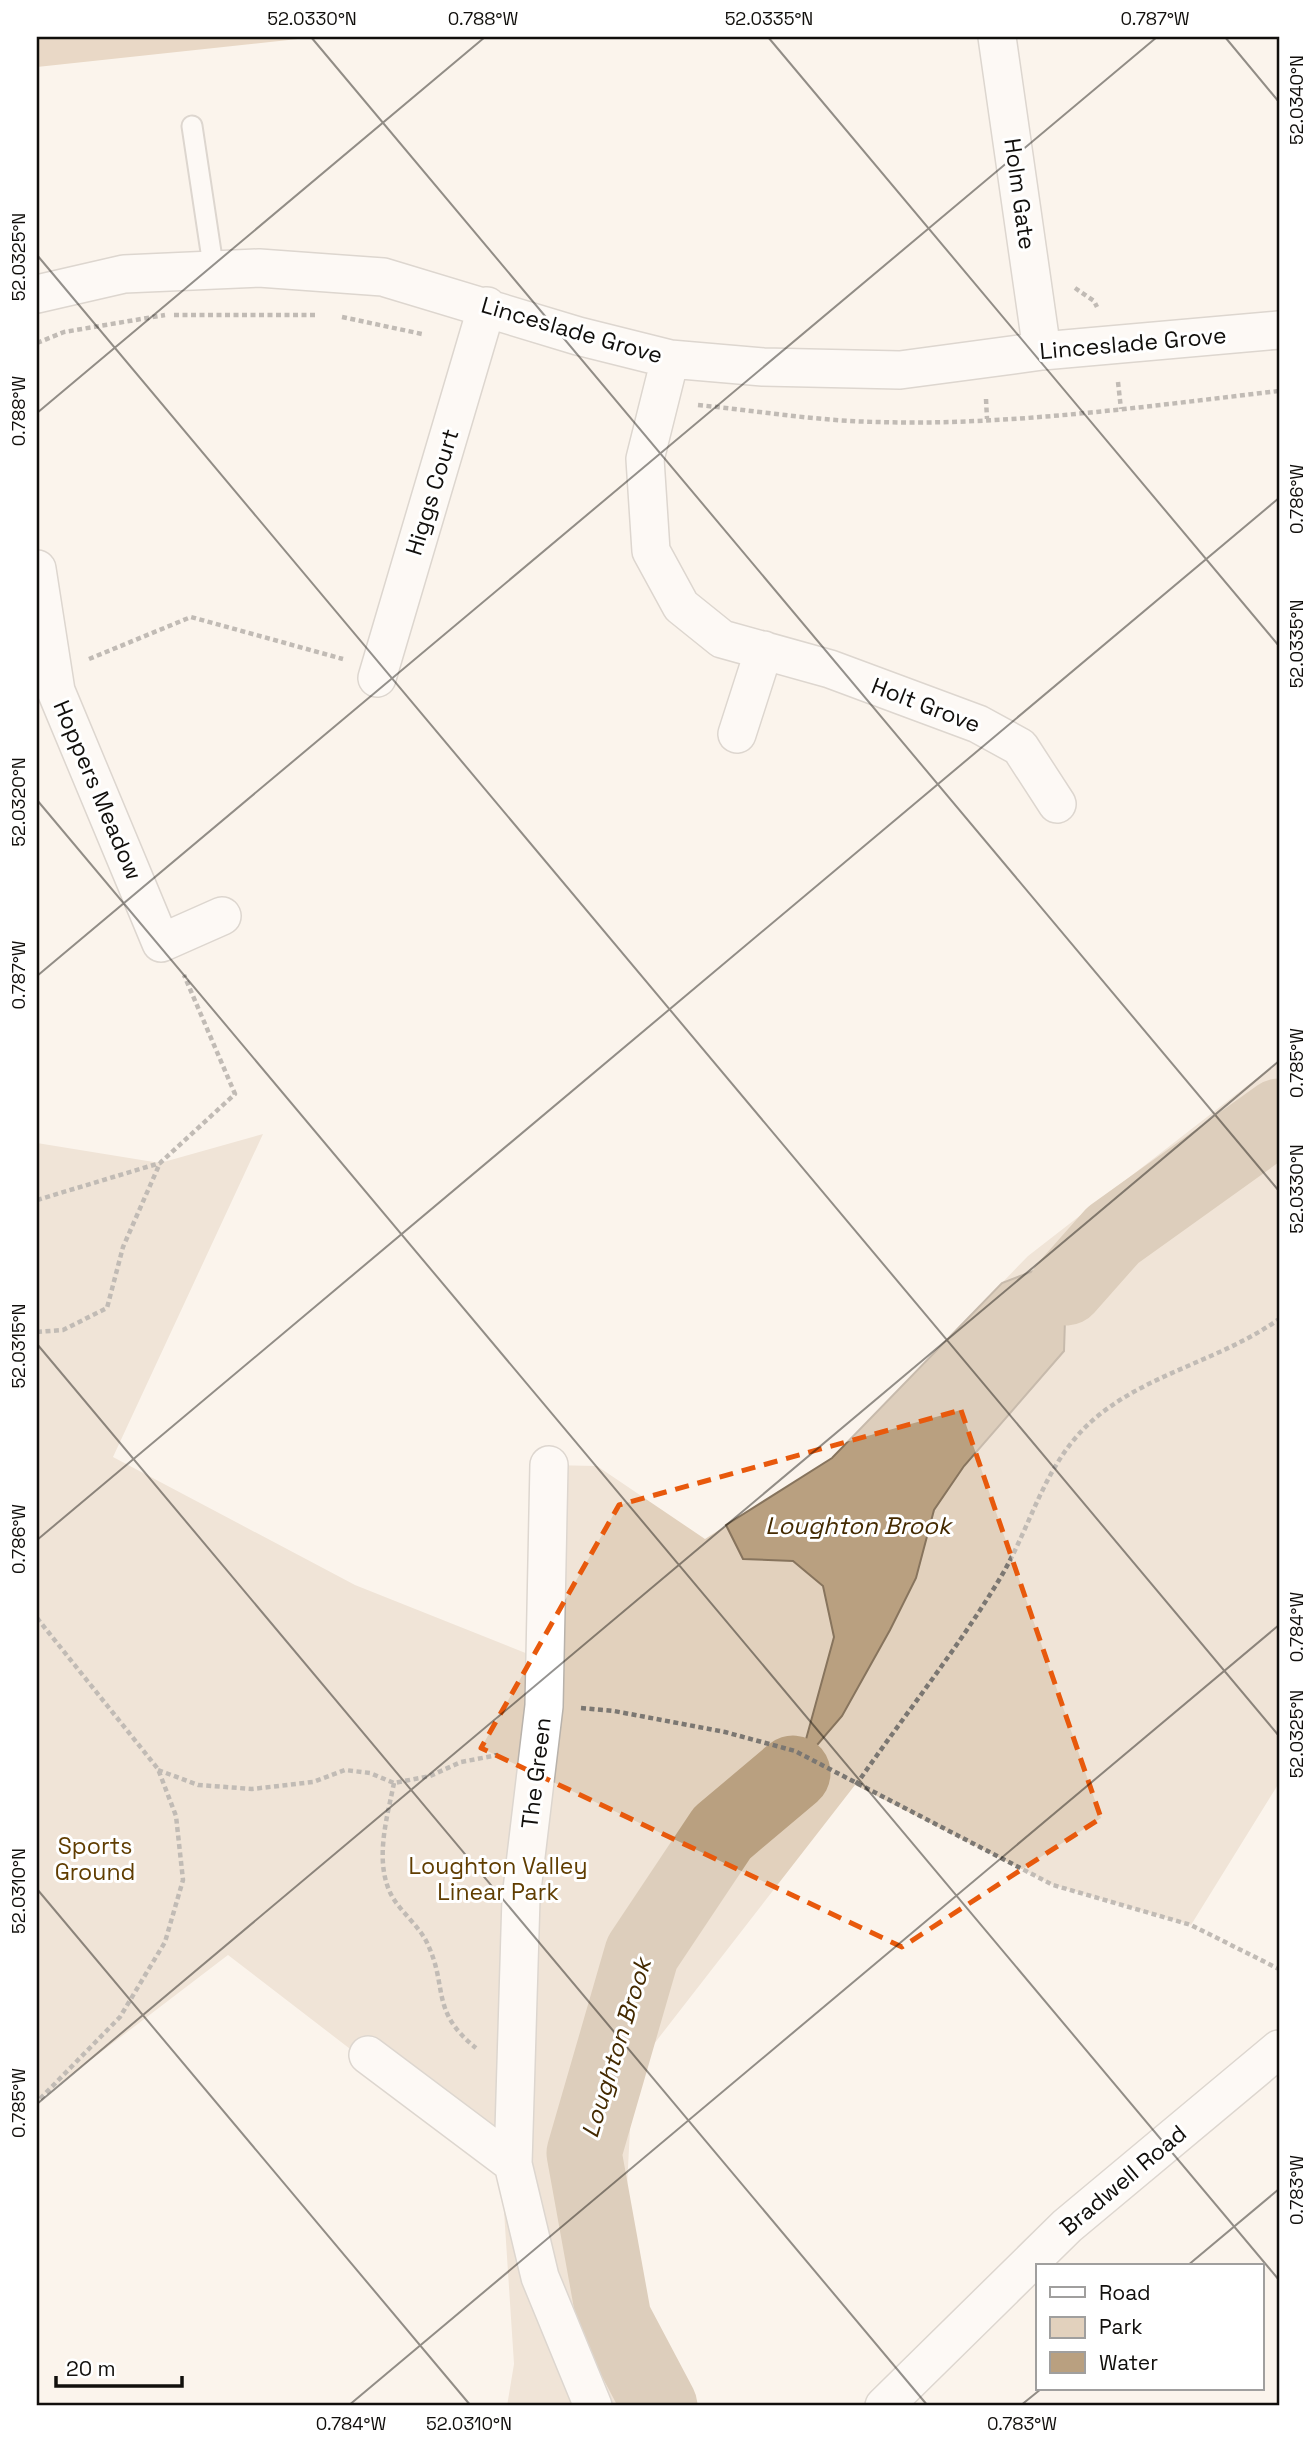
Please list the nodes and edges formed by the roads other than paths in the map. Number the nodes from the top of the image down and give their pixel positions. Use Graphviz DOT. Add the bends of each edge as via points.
graph roads {
  1 [pos="998,37"];
  2 [pos="192,126"];
  3 [pos="214,272"];
  4 [pos="37,294"];
  5 [pos="487,306"];
  6 [pos="1279,330"];
  7 [pos="1042,351"];
  8 [pos="670,359"];
  9 [pos="37,569"];
  10 [pos="764,650"];
  11 [pos="378,674"];
  12 [pos="737,734"];
  13 [pos="1057,804"];
  14 [pos="222,916"];
  15 [pos="549,1465"];
  16 [pos="1279,2049"];
  17 [pos="368,2055"];
  18 [pos="513,2165"];
  19 [pos="593,2406"];
  20 [pos="884,2406"];
  1 -- 7 [label="street, Holm Gate"];
  2 -- 3 [label="lane"];
  3 -- 4 [label="street, Linceslade Grove" via="124,274"];
  3 -- 5 [label="street, Linceslade Grove" via="259,268 383,276"];
  5 -- 8 [label="street, Linceslade Grove" via="578,336"];
  5 -- 11 [label="street, Higgs Court"];
  6 -- 7 [label="street, Linceslade Grove"];
  7 -- 8 [label="street, Linceslade Grove" via="900,370 763,367"];
  8 -- 10 [label="street, Holt Grove" via="645,459 651,551 681,606 722,639"];
  9 -- 14 [label="street, Hoppers Meadow" via="56,691 162,943"];
  10 -- 12 [label="street"];
  10 -- 13 [label="street, Holt Grove" via="830,669 978,724 1020,747"];
  15 -- 18 [label="street, The Green" via="544,1706 521,1898"];
  16 -- 20 [label="street, Bradwell Road" via="1067,2226"];
  17 -- 18 [label="street"];
  18 -- 19 [label="street, The Green" via="540,2277"];
}
